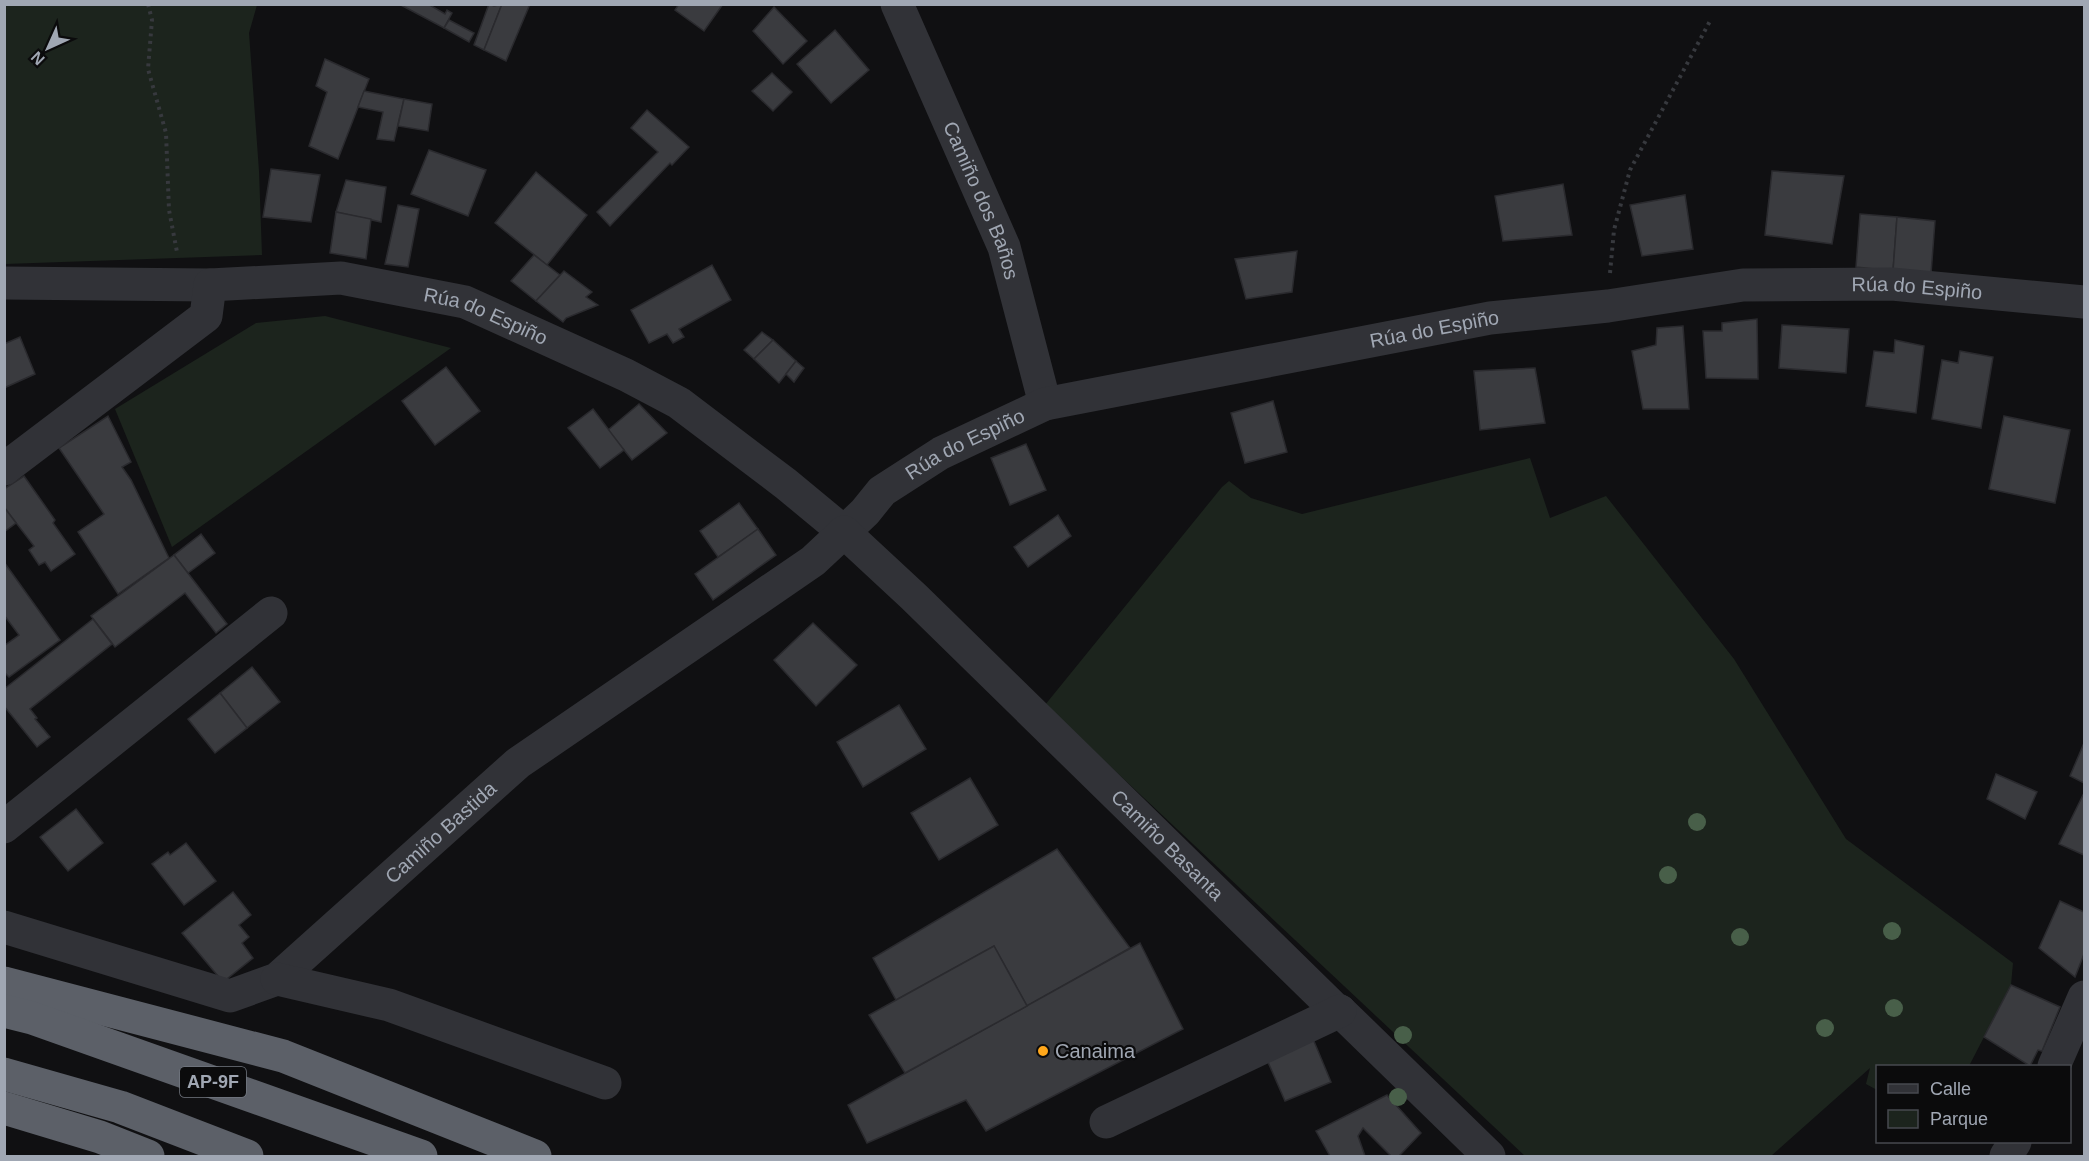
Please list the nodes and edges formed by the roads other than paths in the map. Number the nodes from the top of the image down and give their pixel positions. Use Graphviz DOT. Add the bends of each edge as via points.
graph roads {
  1 [pos="897,4"];
  2 [pos="4,282"];
  3 [pos="210,285"];
  4 [pos="2085,302"];
  5 [pos="1045,404"];
  6 [pos="4,469"];
  7 [pos="844,532"];
  8 [pos="271,613"];
  9 [pos="4,827"];
  10 [pos="4,927"];
  11 [pos="278,979"];
  12 [pos="4,983"];
  13 [pos="2085,998"];
  14 [pos="4,1011"];
  15 [pos="1340,1011"];
  16 [pos="2054,1065"];
  17 [pos="4,1074"];
  18 [pos="605,1083"];
  19 [pos="4,1108"];
  20 [pos="1106,1122"];
  21 [pos="2014,1143"];
  22 [pos="148,1156"];
  23 [pos="247,1156"];
  24 [pos="421,1156"];
  25 [pos="535,1156"];
  26 [pos="1489,1156"];
  27 [pos="2006,1156"];
  1 -- 5 [label="street, Camiño dos Baños" via="1004,247"];
  2 -- 3 [label="street, Rúa do Espiño"];
  3 -- 6 [label="street" via="206,316"];
  3 -- 7 [label="street, Rúa do Espiño" via="341,278 465,302 679,403"];
  4 -- 5 [label="street, Rúa do Espiño" via="1892,284 1743,285 1608,306 1490,318"];
  5 -- 7 [label="street, Rúa do Espiño" via="941,453 882,490"];
  7 -- 11 [label="street, Camiño Bastida" via="813,561 518,763"];
  7 -- 15 [label="street, Camiño Basanta"];
  8 -- 9 [label="street"];
  10 -- 11 [label="street, Camiño Bastida" via="230,996"];
  11 -- 18 [label="street" via="389,1005"];
  12 -- 25 [label="highway" via="283,1056"];
  13 -- 16 [label="street"];
  14 -- 24 [label="highway, AP-9F"];
  15 -- 20 [label="street"];
  15 -- 26 [label="street, Camiño Basanta"];
  17 -- 23 [label="highway" via="120,1107"];
  19 -- 22 [label="highway"];
  21 -- 27 [label="street"];
}
